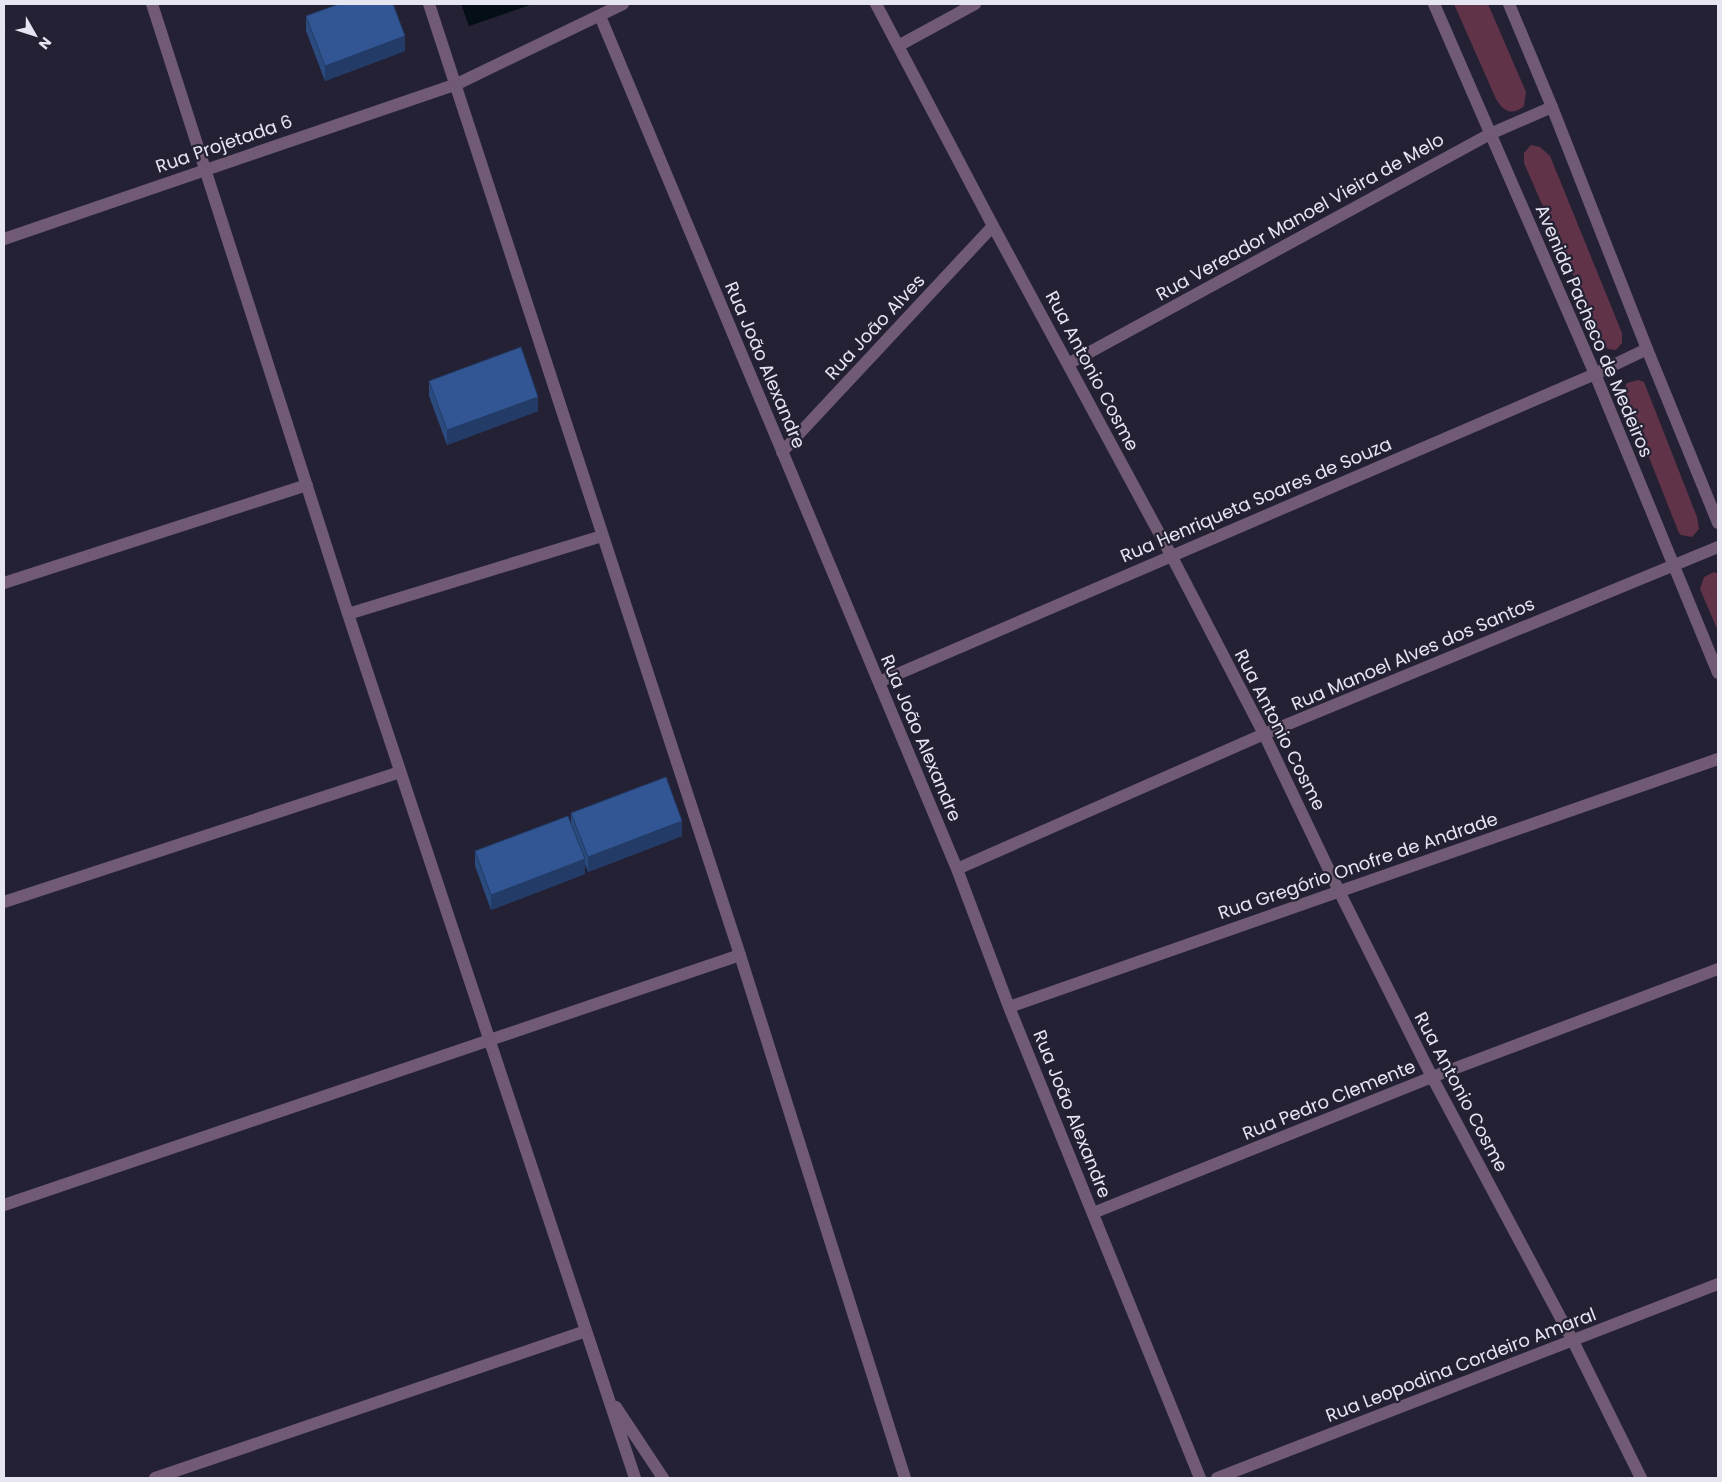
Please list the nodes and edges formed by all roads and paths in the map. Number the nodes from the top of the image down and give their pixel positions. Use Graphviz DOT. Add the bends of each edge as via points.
graph roads {
  1 [pos="152,4"];
  2 [pos="430,4"];
  3 [pos="624,4"];
  4 [pos="876,4"];
  5 [pos="975,4"];
  6 [pos="1434,4"];
  7 [pos="1509,4"];
  8 [pos="600,16"];
  9 [pos="898,46"];
  10 [pos="457,84"];
  11 [pos="1552,107"];
  12 [pos="1490,134"];
  13 [pos="206,169"];
  14 [pos="992,226"];
  15 [pos="4,239"];
  16 [pos="1647,349"];
  17 [pos="1068,364"];
  18 [pos="1595,374"];
  19 [pos="782,452"];
  20 [pos="307,485"];
  21 [pos="1718,523"];
  22 [pos="602,536"];
  23 [pos="1718,547"];
  24 [pos="1171,555"];
  25 [pos="1674,565"];
  26 [pos="4,583"];
  27 [pos="348,614"];
  28 [pos="1718,673"];
  29 [pos="879,682"];
  30 [pos="1264,734"];
  31 [pos="1718,759"];
  32 [pos="400,772"];
  33 [pos="957,869"];
  34 [pos="1339,891"];
  35 [pos="4,902"];
  36 [pos="740,955"];
  37 [pos="1718,969"];
  38 [pos="1009,1007"];
  39 [pos="488,1039"];
  40 [pos="1432,1077"];
  41 [pos="4,1205"];
  42 [pos="1093,1213"];
  43 [pos="1718,1284"];
  44 [pos="586,1331"];
  45 [pos="1573,1341"];
  46 [pos="606,1392"];
  47 [pos="155,1478"];
  48 [pos="635,1478"];
  49 [pos="663,1478"];
  50 [pos="905,1478"];
  51 [pos="1200,1478"];
  52 [pos="1217,1478"];
  53 [pos="1641,1478"];
  1 -- 13 [label="street"];
  2 -- 10 [label="street"];
  3 -- 8 [label="street, Rua Projetada 6"];
  4 -- 9 [label="street, Rua Antonio Cosme"];
  5 -- 9 [label="street"];
  6 -- 12 [label="street, Avenida Pacheco de Medeiros"];
  7 -- 11 [label="street"];
  8 -- 10 [label="street, Rua Projetada 6"];
  8 -- 19 [label="street, Rua João Alexandre"];
  9 -- 14 [label="street, Rua Antonio Cosme"];
  10 -- 13 [label="street, Rua Projetada 6"];
  10 -- 22 [label="street"];
  11 -- 12 [label="street, Rua Vereador Manoel Vieira de Melo"];
  11 -- 16 [label="street"];
  12 -- 17 [label="street, Rua Vereador Manoel Vieira de Melo"];
  12 -- 18 [label="street, Avenida Pacheco de Medeiros"];
  13 -- 15 [label="street, Rua Projetada 6"];
  13 -- 20 [label="street"];
  14 -- 17 [label="street, Rua Antonio Cosme"];
  14 -- 19 [label="street, Rua João Alves"];
  16 -- 18 [label="street, Rua Henriqueta Soares de Souza"];
  16 -- 21 [label="street"];
  17 -- 24 [label="street, Rua Antonio Cosme"];
  18 -- 24 [label="street, Rua Henriqueta Soares de Souza"];
  18 -- 25 [label="street, Avenida Pacheco de Medeiros"];
  19 -- 29 [label="street, Rua João Alexandre"];
  20 -- 26 [label="street"];
  20 -- 27 [label="street"];
  22 -- 27 [label="street"];
  22 -- 36 [label="street"];
  23 -- 25 [label="street, Rua Manoel Alves dos Santos"];
  24 -- 29 [label="street, Rua Henriqueta Soares de Souza"];
  24 -- 30 [label="street, Rua Antonio Cosme"];
  25 -- 28 [label="street, Avenida Pacheco de Medeiros"];
  25 -- 30 [label="street, Rua Manoel Alves dos Santos"];
  27 -- 32 [label="street"];
  29 -- 33 [label="street, Rua João Alexandre"];
  30 -- 33 [label="street, Rua Manoel Alves dos Santos"];
  30 -- 34 [label="street, Rua Antonio Cosme"];
  31 -- 34 [label="street, Rua Gregório Onofre de Andrade"];
  32 -- 35 [label="street"];
  32 -- 39 [label="street"];
  33 -- 38 [label="street, Rua João Alexandre"];
  34 -- 38 [label="street, Rua Gregório Onofre de Andrade"];
  34 -- 40 [label="street, Rua Antonio Cosme"];
  36 -- 39 [label="street"];
  36 -- 50 [label="street"];
  37 -- 40 [label="street, Rua Pedro Clemente"];
  38 -- 42 [label="street, Rua João Alexandre"];
  39 -- 41 [label="street"];
  39 -- 44 [label="street"];
  40 -- 42 [label="street, Rua Pedro Clemente"];
  40 -- 45 [label="street, Rua Antonio Cosme"];
  42 -- 51 [label="street, Rua João Alexandre"];
  43 -- 45 [label="street, Rua Leopodina Cordeiro Amaral"];
  44 -- 46 [label="street"];
  44 -- 47 [label="street"];
  45 -- 52 [label="street, Rua Leopodina Cordeiro Amaral"];
  45 -- 53 [label="street, Rua Antonio Cosme"];
  46 -- 48 [label="street"];
  46 -- 49 [label="street"];
}
